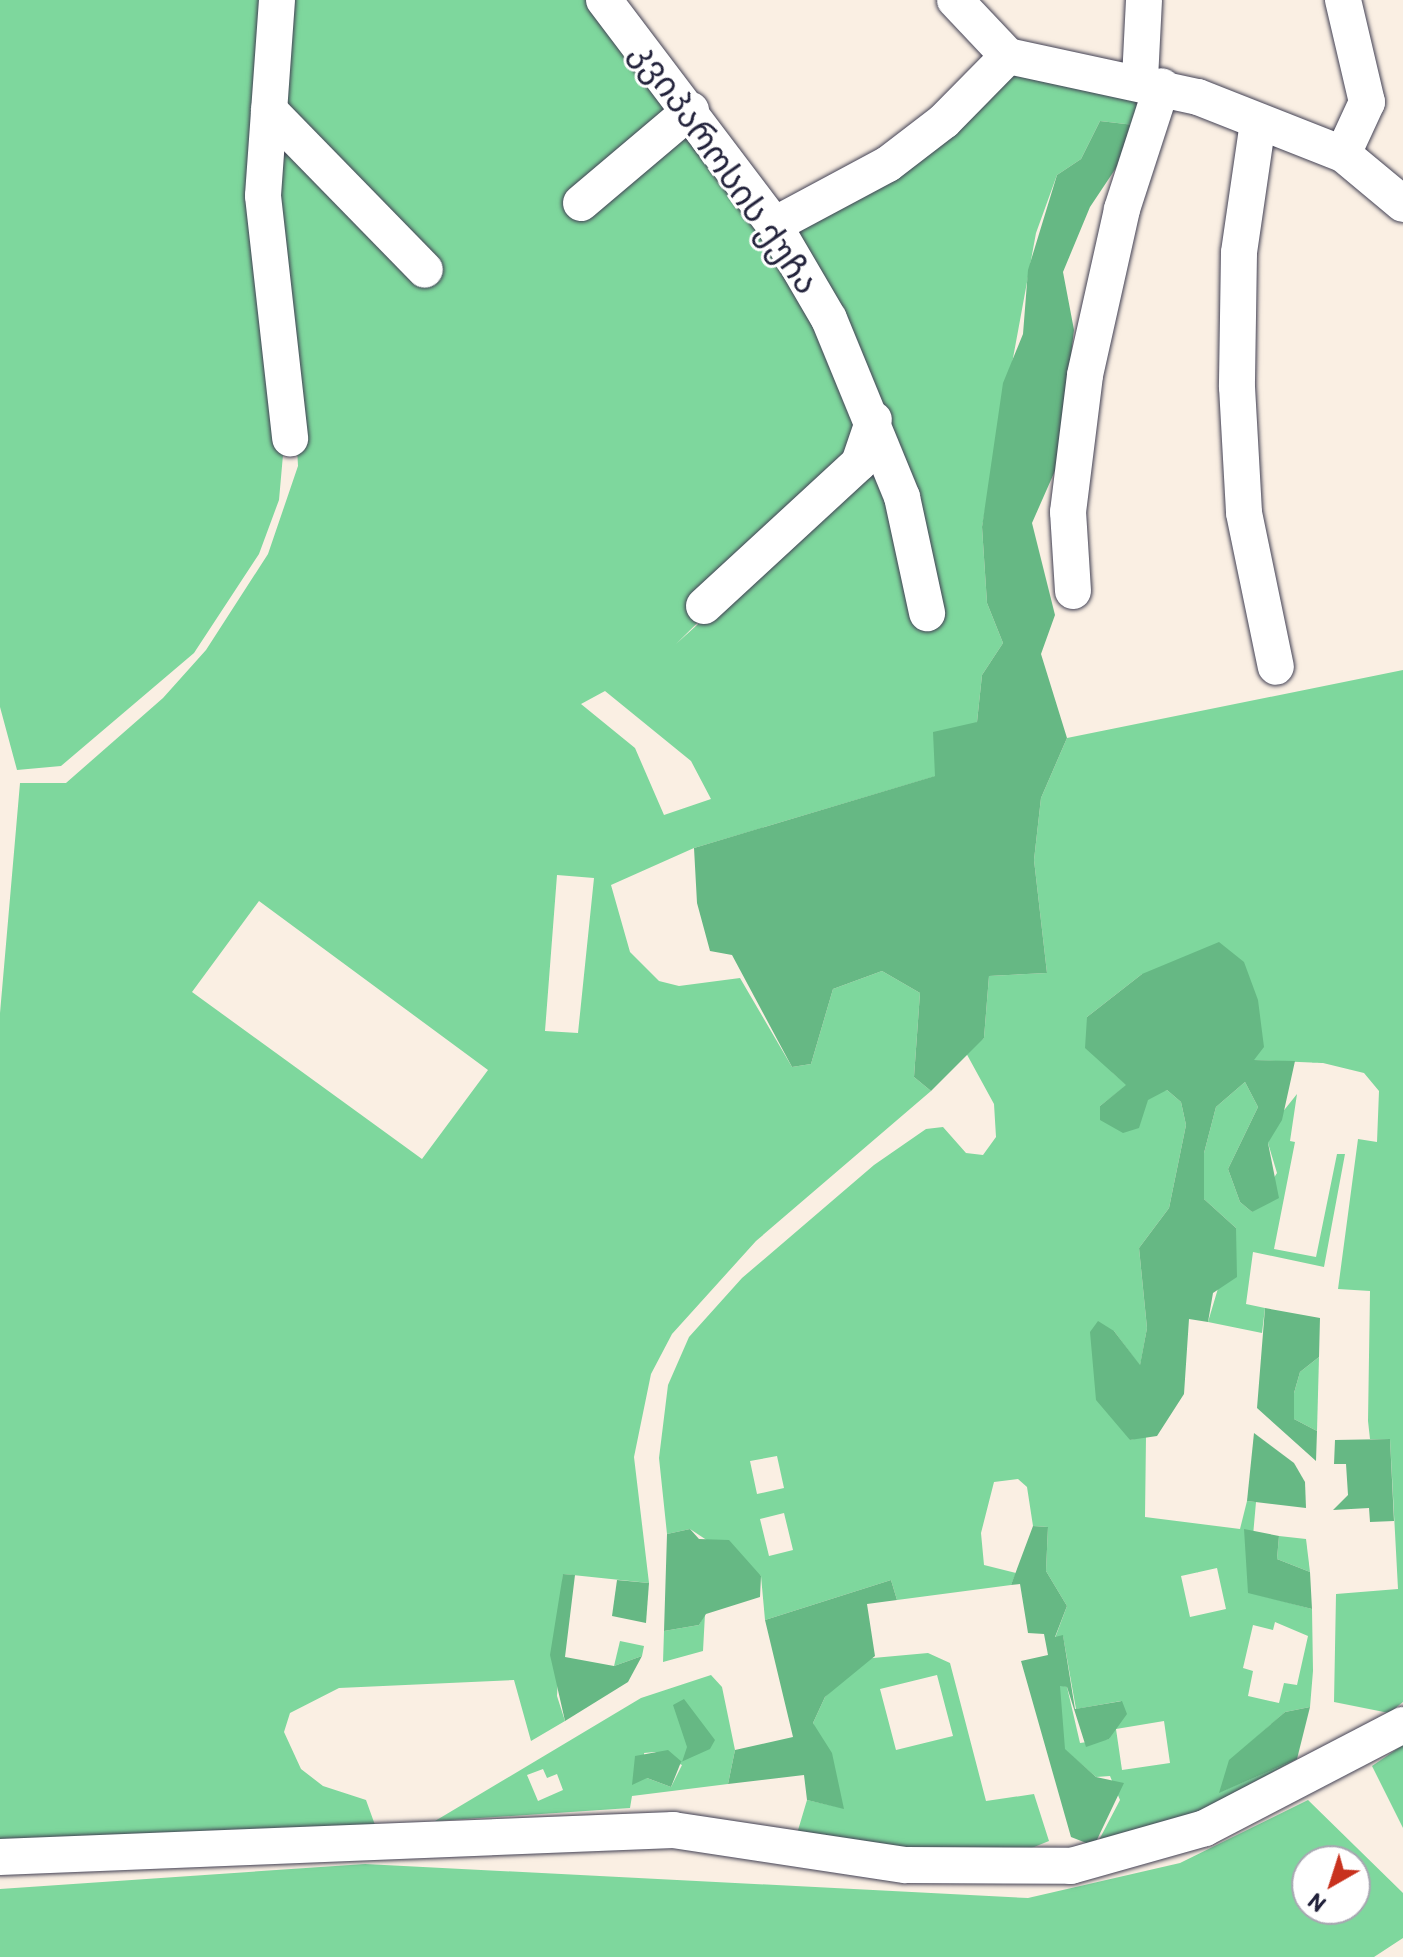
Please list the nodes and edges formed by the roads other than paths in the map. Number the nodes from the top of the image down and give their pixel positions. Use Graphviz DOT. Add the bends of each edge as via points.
graph roads {
  1 [pos="277,0"];
  2 [pos="604,0"];
  3 [pos="955,0"];
  4 [pos="1144,0"];
  5 [pos="1343,0"];
  6 [pos="1008,56"];
  7 [pos="1151,83"];
  8 [pos="269,110"];
  9 [pos="691,110"];
  10 [pos="1258,122"];
  11 [pos="1343,154"];
  12 [pos="581,203"];
  13 [pos="1403,204"];
  14 [pos="774,225"];
  15 [pos="425,270"];
  16 [pos="874,419"];
  17 [pos="290,438"];
  18 [pos="1073,591"];
  19 [pos="704,606"];
  20 [pos="927,613"];
  21 [pos="1276,667"];
  22 [pos="1403,1725"];
  23 [pos="0,1857"];
  1 -- 8 [label="street"];
  2 -- 9 [label="street, კვიპაროსის ქუჩა"];
  3 -- 6 [label="street"];
  4 -- 7 [label="street"];
  5 -- 11 [label="street" via="1367,102"];
  6 -- 7 [label="street"];
  6 -- 14 [label="street" via="888,164"];
  7 -- 10 [label="street"];
  7 -- 18 [label="street" via="1085,375 1068,512"];
  8 -- 15 [label="street"];
  8 -- 17 [label="street" via="263,196"];
  9 -- 12 [label="street"];
  9 -- 14 [label="street, კვიპაროსის ქუჩა"];
  10 -- 11 [label="street"];
  10 -- 21 [label="street" via="1239,253 1237,387 1244,513"];
  11 -- 13 [label="street"];
  14 -- 16 [label="street, კვიპაროსის ქუჩა" via="829,319"];
  16 -- 19 [label="street" via="859,463"];
  16 -- 20 [label="street, კვიპაროსის ქუჩა" via="902,497"];
  22 -- 23 [label="street" via="1205,1828 1071,1866 905,1865 673,1830"];
}
